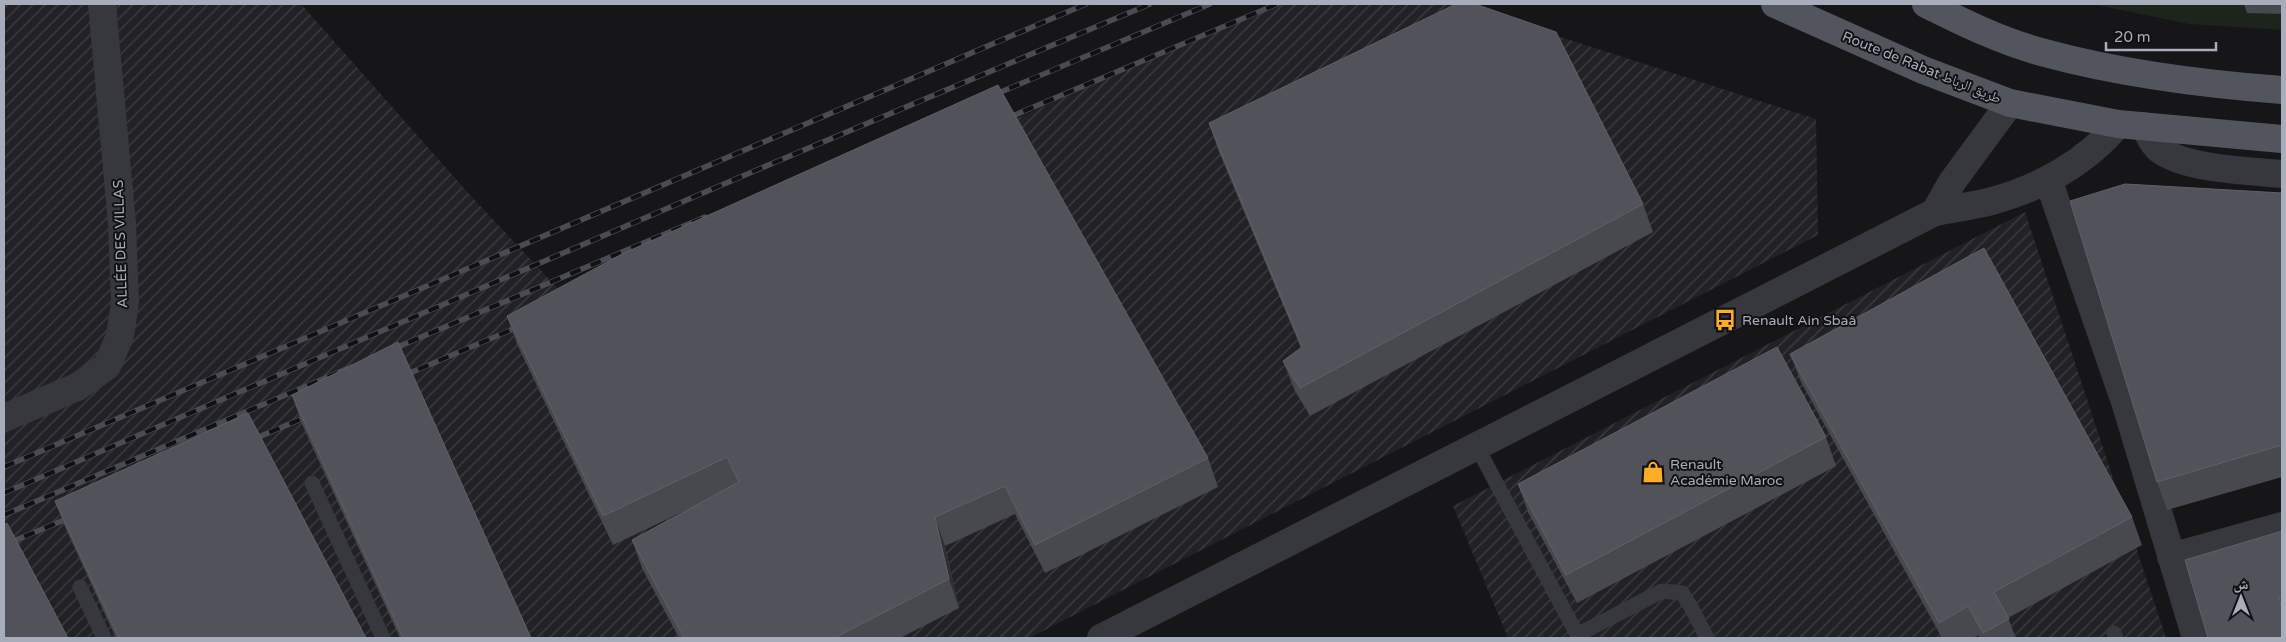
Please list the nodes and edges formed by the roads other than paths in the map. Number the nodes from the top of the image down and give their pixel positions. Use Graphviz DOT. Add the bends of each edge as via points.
graph roads {
  1 [pos="102,4"];
  2 [pos="1775,4"];
  3 [pos="1926,4"];
  4 [pos="2282,90"];
  5 [pos="2010,103"];
  6 [pos="2131,125"];
  7 [pos="2282,139"];
  8 [pos="2282,174"];
  9 [pos="2048,179"];
  10 [pos="1935,212"];
  11 [pos="4,418"];
  12 [pos="1477,447"];
  13 [pos="312,483"];
  14 [pos="2282,526"];
  15 [pos="2171,557"];
  16 [pos="80,587"];
  17 [pos="1578,637"];
  18 [pos="104,638"];
  19 [pos="383,638"];
  20 [pos="1101,638"];
  21 [pos="1707,638"];
  22 [pos="2196,638"];
  1 -- 11 [label="street, ALLÉE DES VILLAS" via="122,224 125,302 120,336 107,366 77,387"];
  2 -- 5 [label="main road, Route de Rabat طريق الرباط" via="1924,70"];
  3 -- 4 [label="main road" via="2003,39 2044,53 2145,75"];
  5 -- 6 [label="main road, Route de Rabat طريق الرباط"];
  5 -- 10 [label="street" via="1952,182"];
  6 -- 7 [label="main road, Route de Rabat طريق الرباط"];
  6 -- 8 [label="street" via="2171,157 2216,168"];
  6 -- 9 [label="street" via="2082,160"];
  9 -- 10 [label="street" via="1992,201"];
  9 -- 15 [label="street" via="2126,405"];
  10 -- 12 [label="street"];
  12 -- 17 [label="lane"];
  12 -- 20 [label="street"];
  13 -- 19 [label="lane"];
  14 -- 15 [label="street"];
  15 -- 22 [label="street"];
  16 -- 18 [label="lane"];
  17 -- 21 [label="lane" via="1662,591 1682,593"];
}
